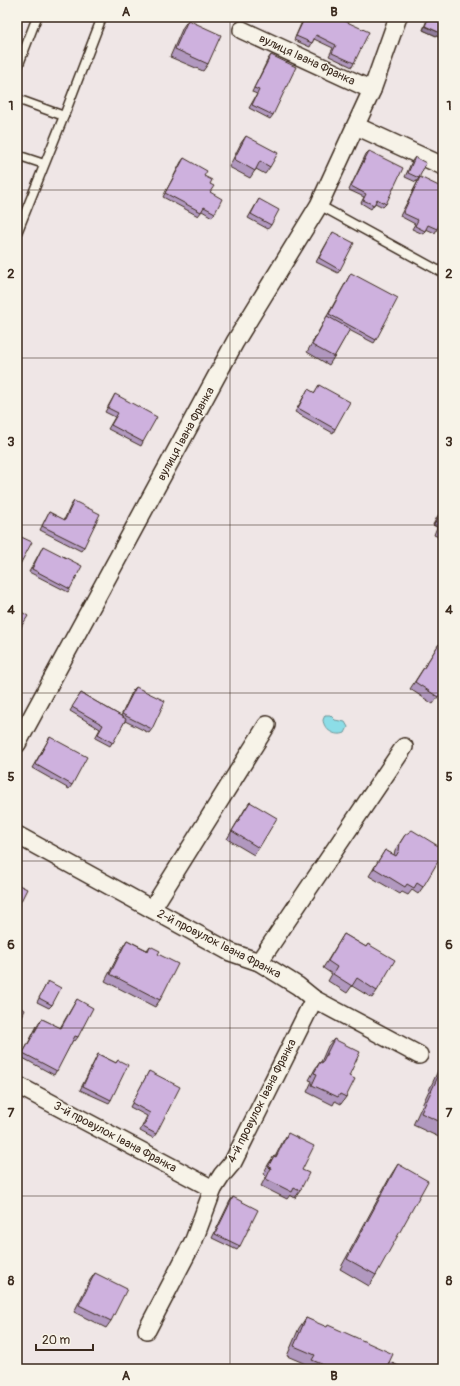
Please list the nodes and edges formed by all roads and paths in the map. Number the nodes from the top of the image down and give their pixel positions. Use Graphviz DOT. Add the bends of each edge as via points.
graph roads {
  1 [pos="37,17"];
  2 [pos="102,17"];
  3 [pos="398,17"];
  4 [pos="242,30"];
  5 [pos="17,70"];
  6 [pos="372,90"];
  7 [pos="17,99"];
  8 [pos="64,116"];
  9 [pos="356,126"];
  10 [pos="17,154"];
  11 [pos="44,164"];
  12 [pos="443,166"];
  13 [pos="319,205"];
  14 [pos="19,223"];
  15 [pos="17,233"];
  16 [pos="443,273"];
  17 [pos="267,725"];
  18 [pos="17,744"];
  19 [pos="404,747"];
  20 [pos="17,835"];
  21 [pos="152,909"];
  22 [pos="259,962"];
  23 [pos="314,999"];
  24 [pos="419,1055"];
  25 [pos="17,1085"];
  26 [pos="212,1189"];
  27 [pos="147,1330"];
  1 -- 5 [label="lane"];
  2 -- 8 [label="lane"];
  3 -- 6 [label="street, вулиця Івана Франка"];
  4 -- 6 [label="street, вулиця Івана Франка"];
  6 -- 9 [label="street, вулиця Івана Франка"];
  7 -- 8 [label="lane"];
  8 -- 11 [label="lane"];
  9 -- 12 [label="street"];
  9 -- 13 [label="street, вулиця Івана Франка"];
  10 -- 11 [label="lane"];
  11 -- 14 [label="lane"];
  13 -- 16 [label="lane"];
  13 -- 18 [label="street, вулиця Івана Франка" via="235,342"];
  14 -- 15 [label="lane"];
  17 -- 21 [label="street"];
  19 -- 22 [label="street"];
  20 -- 21 [label="street, 2-й провулок Івана Франка"];
  21 -- 22 [label="street, 2-й провулок Івана Франка" via="230,952"];
  22 -- 23 [label="street, 2-й провулок Івана Франка"];
  23 -- 24 [label="street, 2-й провулок Івана Франка"];
  23 -- 26 [label="street, 4-й провулок Івана Франка" via="233,1162"];
  25 -- 26 [label="street, 3-й провулок Івана Франка"];
  26 -- 27 [label="street, 4-й провулок Івана Франка" via="194,1240"];
}
